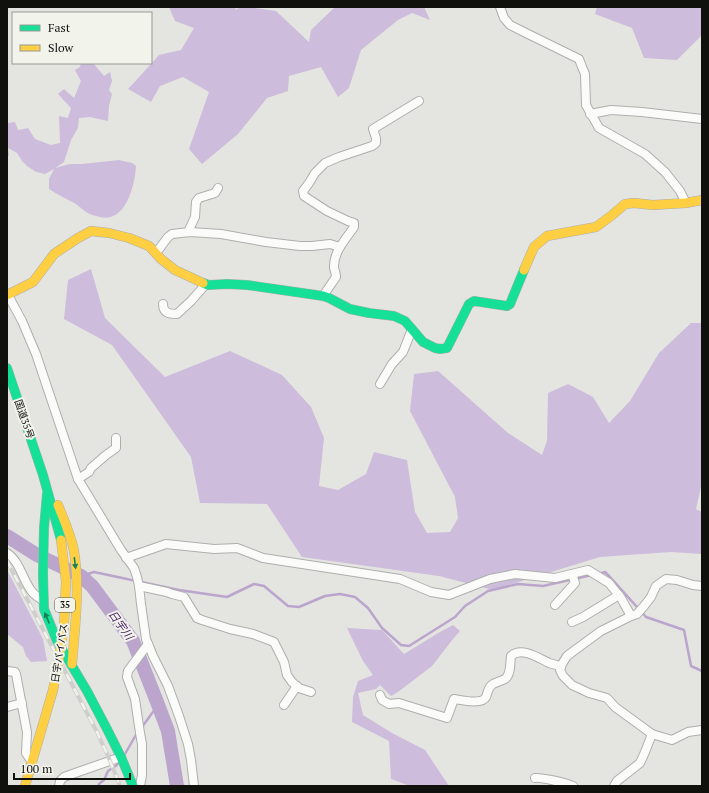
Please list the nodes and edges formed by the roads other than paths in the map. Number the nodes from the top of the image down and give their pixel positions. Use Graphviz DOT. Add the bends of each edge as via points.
graph roads {
  1 [pos="500,7"];
  2 [pos="419,101"];
  3 [pos="590,114"];
  4 [pos="702,119"];
  5 [pos="218,188"];
  6 [pos="702,200"];
  7 [pos="686,203"];
  8 [pos="188,232"];
  9 [pos="340,247"];
  10 [pos="156,253"];
  11 [pos="206,284"];
  12 [pos="7,294"];
  13 [pos="323,296"];
  14 [pos="163,304"];
  15 [pos="412,329"];
  16 [pos="7,368"];
  17 [pos="380,384"];
  18 [pos="116,438"];
  19 [pos="42,471"];
  20 [pos="78,478"];
  21 [pos="48,489"];
  22 [pos="7,553"];
  23 [pos="126,558"];
  24 [pos="572,574"];
  25 [pos="139,582"];
  26 [pos="702,586"];
  27 [pos="619,595"];
  28 [pos="43,600"];
  29 [pos="555,605"];
  30 [pos="634,615"];
  31 [pos="572,622"];
  32 [pos="147,646"];
  33 [pos="72,664"];
  34 [pos="561,667"];
  35 [pos="15,670"];
  36 [pos="296,686"];
  37 [pos="311,692"];
  38 [pos="380,695"];
  39 [pos="22,703"];
  40 [pos="284,705"];
  41 [pos="7,706"];
  42 [pos="702,730"];
  43 [pos="652,734"];
  44 [pos="122,760"];
  45 [pos="32,762"];
  46 [pos="535,778"];
  47 [pos="25,786"];
  48 [pos="59,786"];
  49 [pos="133,786"];
  50 [pos="140,786"];
  51 [pos="194,786"];
  52 [pos="573,786"];
  53 [pos="614,786"];
  1 -- 3 [label="street" via="504,18 510,24 579,60 584,74 586,105"];
  2 -- 9 [label="street" via="372,128 376,138 376,143 372,146 325,163 303,191 304,196 354,223 354,227"];
  3 -- 4 [label="street" via="611,110"];
  3 -- 7 [label="street" via="599,128 644,154 665,172"];
  5 -- 8 [label="street" via="215,193 199,198 196,202 195,217"];
  6 -- 7 [label="main road"];
  7 -- 15 [label="main road" via="653,206 626,204 596,227 548,236 534,247 510,304 507,306 474,301 469,304 447,348 435,348 423,342"];
  8 -- 9 [label="street" via="300,246 330,244"];
  8 -- 10 [label="street" via="172,234"];
  9 -- 13 [label="street" via="335,260 336,277"];
  10 -- 11 [label="main road" via="175,270"];
  10 -- 12 [label="main road" via="149,246 129,238 91,232 54,254 33,282"];
  11 -- 13 [label="main road" via="247,284"];
  11 -- 14 [label="street" via="177,314 166,312"];
  12 -- 20 [label="street" via="36,354"];
  13 -- 15 [label="main road" via="350,309 394,316 405,321"];
  15 -- 17 [label="street" via="403,352"];
  16 -- 19 [label="main road, 国道35号 / 35"];
  18 -- 20 [label="street" via="116,448 89,472"];
  19 -- 21 [label="main road, 日宇バイパス / 35"];
  19 -- 33 [label="main road, one-way" via="66,525 74,551 77,592"];
  20 -- 23 [label="street"];
  21 -- 28 [label="main road" via="44,528"];
  21 -- 45 [label="main road, 日宇バイパス / 35, bridge" via="61,540 66,581 64,626 53,690"];
  22 -- 28 [label="street" via="14,557 27,584 38,598"];
  23 -- 24 [label="street" via="166,544 214,549 237,548 263,558 400,578 431,592 449,595 490,579 515,574 555,578"];
  23 -- 25 [label="street" via="134,568"];
  24 -- 27 [label="street" via="588,570 609,583"];
  24 -- 29 [label="street" via="575,583"];
  25 -- 32 [label="street"];
  25 -- 36 [label="street" via="184,597 197,618 274,642 287,675"];
  26 -- 30 [label="street" via="666,579 656,586 644,606"];
  27 -- 30 [label="street"];
  27 -- 31 [label="street"];
  33 -- 28 [label="main road, one-way" via="57,641"];
  30 -- 34 [label="street" via="601,631 567,656"];
  32 -- 50 [label="street" via="128,671 127,677 135,699 142,744"];
  32 -- 51 [label="street" via="168,686 179,716 188,744"];
  33 -- 44 [label="main road"];
  34 -- 38 [label="street" via="530,654 514,653 506,678 488,688 485,698 478,702 454,699 447,718 399,703 390,704 382,700"];
  34 -- 43 [label="street" via="563,676 572,685 607,698 615,707"];
  35 -- 39 [label="street"];
  36 -- 37 [label="street"];
  36 -- 40 [label="street"];
  39 -- 41 [label="street"];
  39 -- 45 [label="street" via="27,732 26,753"];
  42 -- 43 [label="street" via="688,732 672,740"];
  43 -- 53 [label="street" via="640,763"];
  44 -- 48 [label="street" via="64,777"];
  44 -- 49 [label="main road"];
  45 -- 47 [label="main road, 日宇バイパス / 35"];
  46 -- 52 [label="street" via="540,777"];
}
